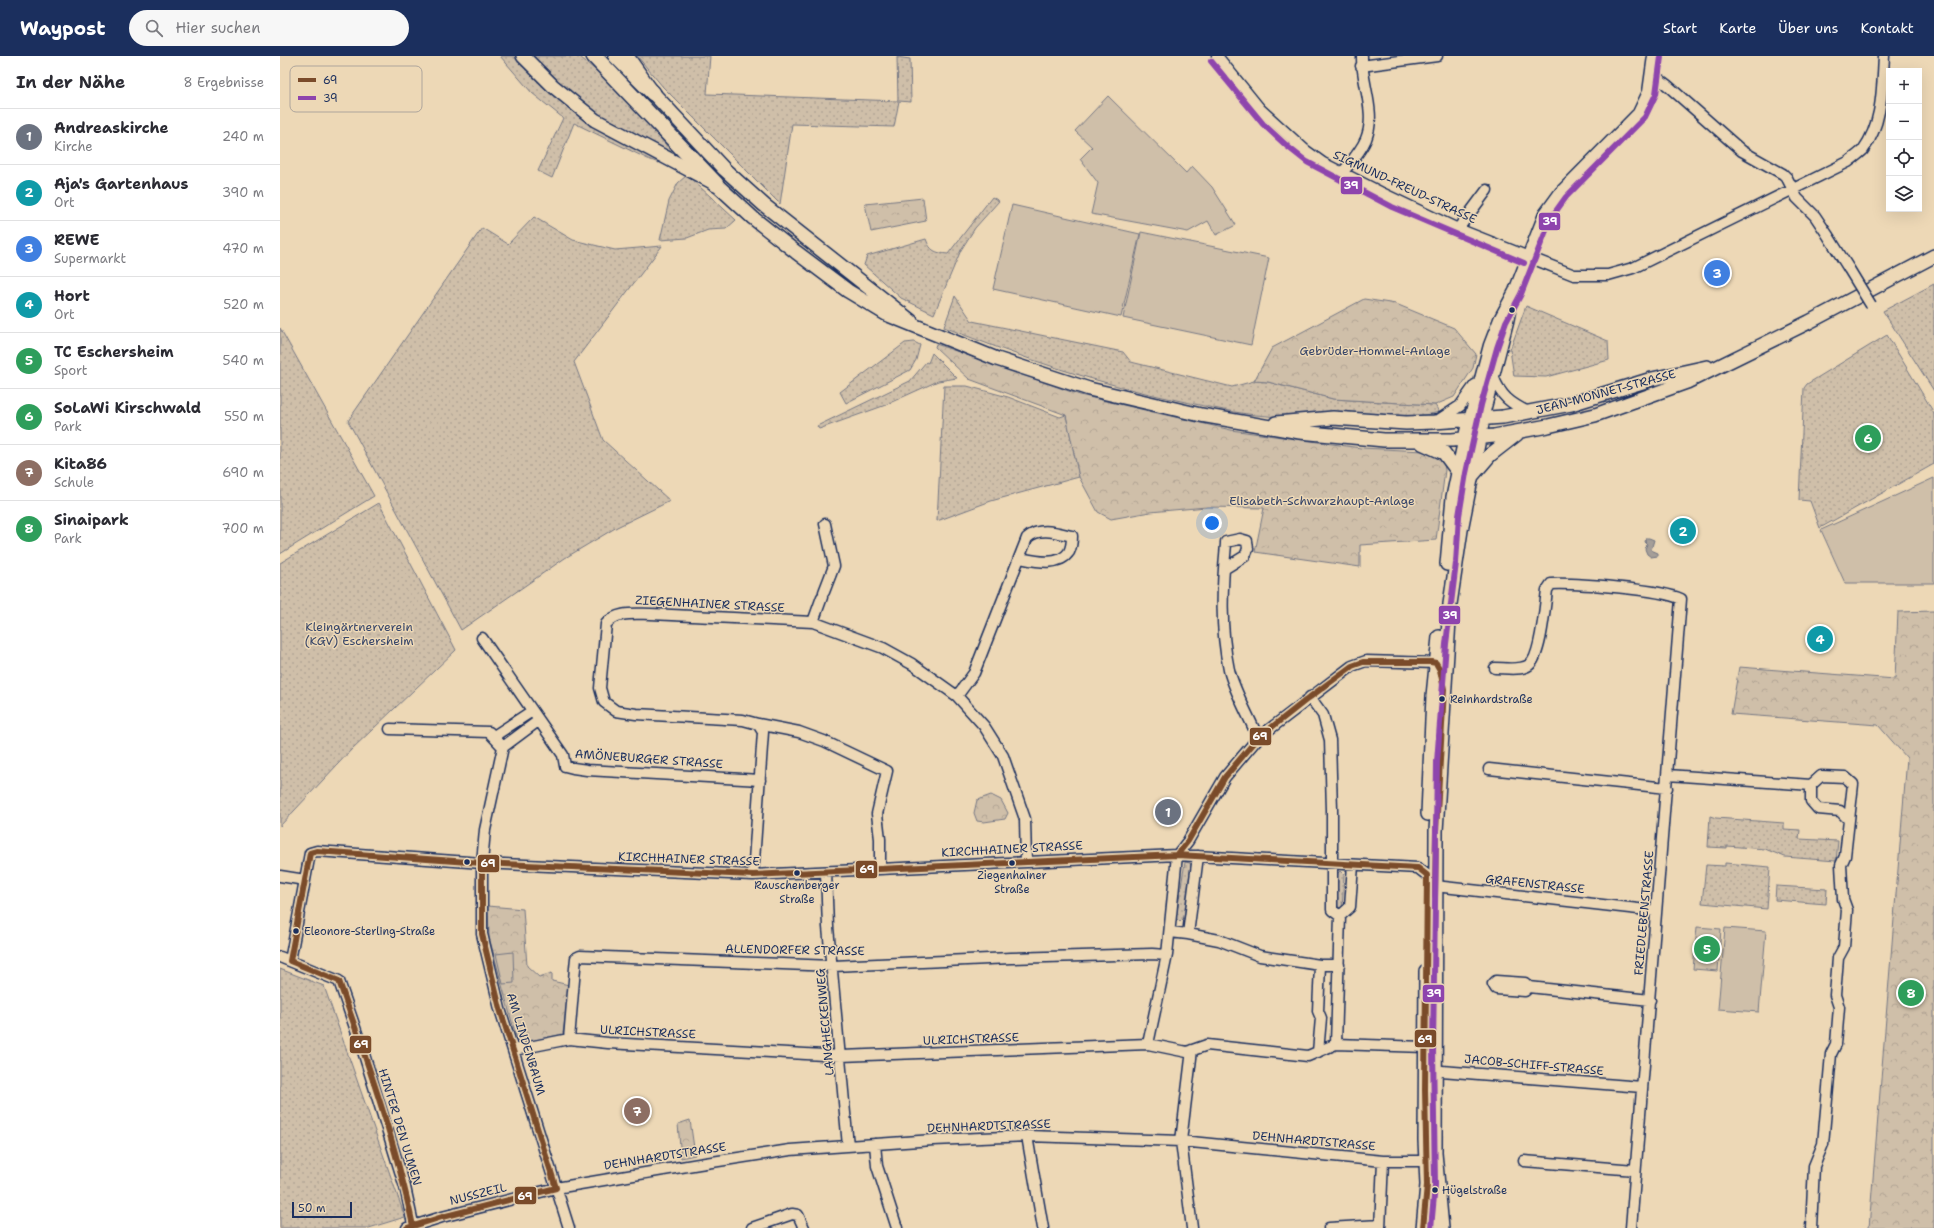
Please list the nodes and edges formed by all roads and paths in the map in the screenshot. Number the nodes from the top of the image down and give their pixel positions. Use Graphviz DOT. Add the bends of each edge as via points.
graph roads {
  1 [pos="523,56"];
  2 [pos="594,56"];
  3 [pos="616,56"];
  4 [pos="627,56"];
  5 [pos="1217,56"];
  6 [pos="1437,56"];
  7 [pos="1654,56"];
  8 [pos="1884,56"];
  9 [pos="1361,61"];
  10 [pos="1651,78"];
  11 [pos="653,93"];
  12 [pos="1343,172"];
  13 [pos="716,184"];
  14 [pos="1487,190"];
  15 [pos="1793,190"];
  16 [pos="1458,228"];
  17 [pos="1527,256"];
  18 [pos="1934,256"];
  19 [pos="1514,291"];
  20 [pos="1871,305"];
  21 [pos="920,328"];
  22 [pos="1719,365"];
  23 [pos="1493,376"];
  24 [pos="1480,378"];
  25 [pos="1530,413"];
  26 [pos="1483,419"];
  27 [pos="1469,420"];
  28 [pos="1434,422"];
  29 [pos="1260,424"];
  30 [pos="1522,431"];
  31 [pos="1479,438"];
  32 [pos="1464,439"];
  33 [pos="1417,441"];
  34 [pos="1458,472"];
  35 [pos="1471,477"];
  36 [pos="825,524"];
  37 [pos="1020,558"];
  38 [pos="1224,569"];
  39 [pos="813,622"];
  40 [pos="482,638"];
  41 [pos="1436,663"];
  42 [pos="1495,668"];
  43 [pos="1444,689"];
  44 [pos="956,696"];
  45 [pos="1310,697"];
  46 [pos="532,711"];
  47 [pos="538,721"];
  48 [pos="761,728"];
  49 [pos="390,729"];
  50 [pos="494,736"];
  51 [pos="1258,738"];
  52 [pos="503,747"];
  53 [pos="1489,769"];
  54 [pos="1668,775"];
  55 [pos="760,780"];
  56 [pos="1811,784"];
  57 [pos="1667,788"];
  58 [pos="1850,804"];
  59 [pos="1840,811"];
  60 [pos="1849,820"];
  61 [pos="1177,855"];
  62 [pos="1198,856"];
  63 [pos="1026,861"];
  64 [pos="482,863"];
  65 [pos="1332,864"];
  66 [pos="1353,865"];
  67 [pos="1427,868"];
  68 [pos="880,869"];
  69 [pos="826,872"];
  70 [pos="753,875"];
  71 [pos="280,876"];
  72 [pos="305,880"];
  73 [pos="1435,886"];
  74 [pos="1656,911"];
  75 [pos="1340,916"];
  76 [pos="1170,932"];
  77 [pos="1188,934"];
  78 [pos="1167,955"];
  79 [pos="285,959"];
  80 [pos="1320,964"];
  81 [pos="1339,965"];
  82 [pos="833,966"];
  83 [pos="1529,987"];
  84 [pos="1650,1000"];
  85 [pos="569,1039"];
  86 [pos="1148,1044"];
  87 [pos="1336,1044"];
  88 [pos="1424,1047"];
  89 [pos="514,1050"];
  90 [pos="1192,1050"];
  91 [pos="1318,1052"];
  92 [pos="841,1056"];
  93 [pos="1430,1070"];
  94 [pos="1642,1087"];
  95 [pos="1027,1136"];
  96 [pos="1181,1142"];
  97 [pos="875,1144"];
  98 [pos="848,1146"];
  99 [pos="1383,1161"];
  100 [pos="1426,1161"];
  101 [pos="1524,1161"];
  102 [pos="1635,1170"];
  103 [pos="1427,1185"];
  104 [pos="556,1188"];
  105 [pos="1380,1226"];
  106 [pos="412,1227"];
  107 [pos="569,1228"];
  108 [pos="752,1228"];
  109 [pos="804,1228"];
  110 [pos="897,1228"];
  111 [pos="1043,1228"];
  112 [pos="1192,1228"];
  113 [pos="1329,1228"];
  114 [pos="1424,1228"];
  115 [pos="1430,1228"];
  116 [pos="1442,1228"];
  117 [pos="1632,1228"];
  118 [pos="1811,1228"];
  1 -- 13 [label="main road" via="553,86 595,120"];
  2 -- 13 [label="highway"];
  3 -- 11 [label="highway"];
  4 -- 11 [label="main road"];
  5 -- 12 [label="street, SIGMUND-FREUD-STRASSE" via="1272,121 1323,163"];
  6 -- 9 [label="street"];
  7 -- 10 [label="street"];
  8 -- 15 [label="street, SIGMUND-FREUD-STRASSE" via="1879,115 1862,151 1848,162"];
  9 -- 12 [label="street" via="1370,119 1366,138"];
  10 -- 15 [label="street" via="1659,79 1667,85 1742,151 1783,174"];
  10 -- 17 [label="street" via="1646,100 1638,113 1547,208"];
  11 -- 21 [label="main road" via="724,169 764,205"];
  12 -- 16 [label="street, SIGMUND-FREUD-STRASSE"];
  13 -- 21 [label="main road" via="778,237 848,291 886,314"];
  14 -- 16 [label="street"];
  15 -- 17 [label="street, SIGMUND-FREUD-STRASSE" via="1633,268 1608,275 1574,275"];
  15 -- 20 [label="street, bridge" via="1797,198 1815,216"];
  16 -- 17 [label="street, SIGMUND-FREUD-STRASSE"];
  17 -- 19 [label="street"];
  18 -- 22 [label="main road, JEAN-MONNET-STRASSE" via="1809,322"];
  19 -- 23 [label="street"];
  19 -- 24 [label="street" via="1499,319"];
  21 -- 29 [label="main road" via="997,359 1090,389 1160,407"];
  22 -- 25 [label="main road, JEAN-MONNET-STRASSE" via="1652,379 1591,399"];
  22 -- 30 [label="main road, JEAN-MONNET-STRASSE" via="1687,382 1614,409"];
  23 -- 25 [label="street" via="1507,401"];
  23 -- 26 [label="street"];
  24 -- 27 [label="street"];
  24 -- 28 [label="street" via="1460,406"];
  25 -- 26 [label="main road, JEAN-MONNET-STRASSE"];
  26 -- 27 [label="main road, JEAN-MONNET-STRASSE"];
  26 -- 31 [label="main road"];
  27 -- 28 [label="main road, JEAN-MONNET-STRASSE"];
  27 -- 32 [label="main road"];
  28 -- 29 [label="main road, JEAN-MONNET-STRASSE" via="1406,423 1332,418"];
  29 -- 33 [label="main road" via="1308,433"];
  30 -- 31 [label="main road, JEAN-MONNET-STRASSE"];
  30 -- 35 [label="main road" via="1490,455"];
  31 -- 32 [label="main road, JEAN-MONNET-STRASSE"];
  31 -- 35 [label="main road"];
  32 -- 33 [label="main road, JEAN-MONNET-STRASSE"];
  32 -- 34 [label="main road"];
  33 -- 34 [label="main road" via="1444,453"];
  34 -- 41 [label="main road" via="1450,515 1448,562"];
  35 -- 43 [label="main road" via="1452,591"];
  36 -- 39 [label="street" via="834,566"];
  37 -- 37 [label="street" via="1040,562 1060,559 1070,552 1072,536 1047,531 1032,534 1027,538"];
  37 -- 44 [label="street" via="974,673"];
  38 -- 51 [label="street" via="1222,613 1230,671"];
  39 -- 44 [label="street, ZIEGENHAINER STRASSE" via="883,648 912,664"];
  39 -- 48 [label="street, ZIEGENHAINER STRASSE" via="627,614 612,618 606,624 600,688 604,702 616,711 743,720"];
  40 -- 46 [label="street"];
  41 -- 43 [label="main road"];
  41 -- 45 [label="street" via="1363,662 1352,666"];
  41 -- 67 [label="main road" via="1429,762"];
  42 -- 54 [label="street, FRIEDLEBENSTRASSE" via="1518,668 1532,663 1537,653 1547,590 1551,584 1610,587 1667,594 1681,599"];
  43 -- 67 [label="main road"];
  44 -- 63 [label="street, ZIEGENHAINER STRASSE" via="984,726 1003,756 1025,819"];
  45 -- 51 [label="street"];
  45 -- 65 [label="street" via="1323,715 1330,740"];
  46 -- 47 [label="street"];
  46 -- 50 [label="street"];
  47 -- 52 [label="street"];
  47 -- 55 [label="street, AMÖNEBURGER STRASSE" via="563,755 565,766"];
  48 -- 55 [label="street"];
  48 -- 68 [label="street, ZIEGENHAINER STRASSE" via="799,732 887,771 877,814"];
  49 -- 50 [label="street" via="489,732"];
  50 -- 52 [label="street"];
  51 -- 61 [label="street" via="1225,777 1188,841"];
  52 -- 64 [label="street, AM LINDENBAUM" via="485,830"];
  53 -- 57 [label="street"];
  54 -- 56 [label="street"];
  54 -- 57 [label="street, FRIEDLEBENSTRASSE"];
  55 -- 70 [label="street"];
  56 -- 58 [label="street" via="1821,776 1845,777 1853,784"];
  56 -- 59 [label="street" via="1811,801 1818,809"];
  57 -- 74 [label="street, FRIEDLEBENSTRASSE"];
  58 -- 59 [label="street"];
  58 -- 60 [label="street"];
  59 -- 60 [label="street"];
  60 -- 118 [label="street" via="1845,856 1841,864 1843,899 1847,910 1844,947 1838,958 1835,995 1838,1007 1836,1044 1831,1054 1822,1144 1814,1166"];
  61 -- 62 [label="street"];
  61 -- 63 [label="street, KIRCHHAINER STRASSE"];
  61 -- 76 [label="street"];
  62 -- 65 [label="street"];
  62 -- 77 [label="street"];
  63 -- 68 [label="street, KIRCHHAINER STRASSE"];
  64 -- 70 [label="street, KIRCHHAINER STRASSE"];
  64 -- 72 [label="street, KIRCHHAINER STRASSE" via="317,851 310,853"];
  64 -- 89 [label="street, AM LINDENBAUM" via="482,934 500,1009"];
  65 -- 66 [label="street"];
  65 -- 75 [label="street" via="1332,910"];
  66 -- 67 [label="street"];
  66 -- 75 [label="street" via="1350,907"];
  67 -- 73 [label="main road"];
  67 -- 88 [label="main road"];
  68 -- 69 [label="street, KIRCHHAINER STRASSE"];
  69 -- 70 [label="street, KIRCHHAINER STRASSE"];
  69 -- 82 [label="street, LANGHECKENWEG" via="828,927"];
  71 -- 72 [label="street"];
  72 -- 79 [label="street, KIRCHHAINER STRASSE"];
  73 -- 74 [label="street, GRAFENSTRASSE"];
  73 -- 93 [label="main road"];
  74 -- 84 [label="street, FRIEDLEBENSTRASSE"];
  75 -- 81 [label="street"];
  76 -- 77 [label="street"];
  76 -- 78 [label="street"];
  77 -- 80 [label="street" via="1219,940 1260,956"];
  78 -- 82 [label="street, ALLENDORFER STRASSE" via="1011,958"];
  78 -- 86 [label="street"];
  79 -- 106 [label="street, HINTER DEN ULMEN" via="339,981 405,1187"];
  80 -- 81 [label="street"];
  80 -- 91 [label="street" via="1318,1012 1321,1018"];
  81 -- 87 [label="street"];
  82 -- 85 [label="street, ALLENDORFER STRASSE" via="580,956 576,958 574,969"];
  82 -- 92 [label="street, LANGHECKENWEG"];
  83 -- 84 [label="street"];
  84 -- 94 [label="street, FRIEDLEBENSTRASSE"];
  85 -- 89 [label="street, ULRICHSTRASSE"];
  85 -- 92 [label="street, ULRICHSTRASSE"];
  86 -- 90 [label="street, ULRICHSTRASSE" via="1187,1052"];
  86 -- 92 [label="street, ULRICHSTRASSE"];
  87 -- 88 [label="street, ULRICHSTRASSE"];
  87 -- 91 [label="street, ULRICHSTRASSE"];
  88 -- 93 [label="main road"];
  89 -- 104 [label="street, AM LINDENBAUM"];
  90 -- 91 [label="street, ULRICHSTRASSE" via="1207,1045 1308,1056"];
  90 -- 96 [label="street"];
  92 -- 98 [label="street, LANGHECKENWEG"];
  93 -- 94 [label="street, JACOB-SCHIFF-STRASSE"];
  93 -- 100 [label="main road"];
  93 -- 116 [label="main road"];
  94 -- 102 [label="street, FRIEDLEBENSTRASSE"];
  95 -- 96 [label="street, DEHNHARDTSTRASSE"];
  95 -- 97 [label="street, DEHNHARDTSTRASSE"];
  95 -- 111 [label="street"];
  96 -- 99 [label="street, DEHNHARDTSTRASSE"];
  96 -- 112 [label="street"];
  97 -- 98 [label="street, DEHNHARDTSTRASSE"];
  97 -- 110 [label="street" via="877,1166"];
  98 -- 104 [label="street, DEHNHARDTSTRASSE" via="790,1150"];
  99 -- 100 [label="street, DEHNHARDTSTRASSE"];
  99 -- 105 [label="street"];
  100 -- 103 [label="main road"];
  101 -- 102 [label="street"];
  102 -- 117 [label="street, FRIEDLEBENSTRASSE"];
  103 -- 114 [label="main road"];
  103 -- 115 [label="main road"];
  104 -- 106 [label="street, NUSSZEIL"];
  104 -- 107 [label="street, AM LINDENBAUM"];
  105 -- 113 [label="street"];
  108 -- 109 [label="street" via="792,1214 798,1215"];
}
